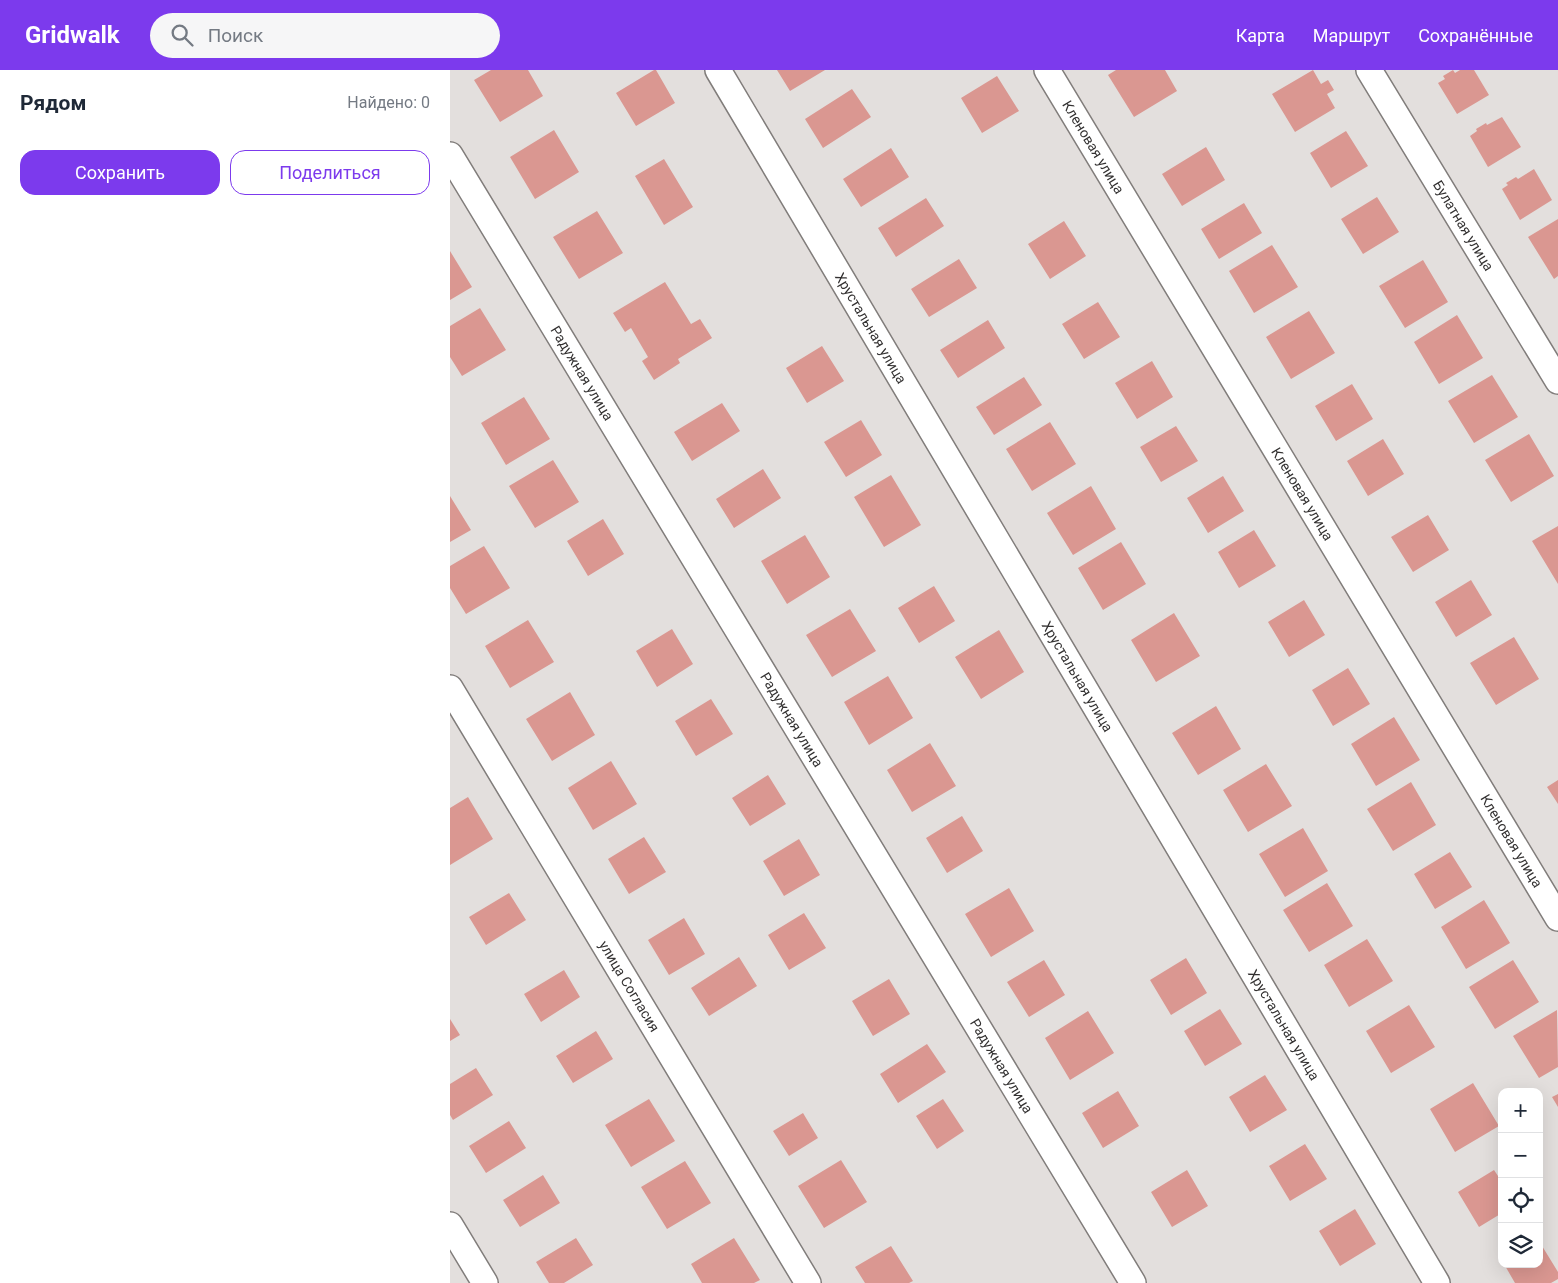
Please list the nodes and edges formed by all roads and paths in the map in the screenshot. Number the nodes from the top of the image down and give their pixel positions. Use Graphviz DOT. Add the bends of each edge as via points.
graph roads {
  1 [pos="718,70"];
  2 [pos="1047,70"];
  3 [pos="1369,70"];
  4 [pos="450,155"];
  5 [pos="1558,381"];
  6 [pos="450,688"];
  7 [pos="1558,918"];
  8 [pos="450,1225"];
  9 [pos="485,1283"];
  10 [pos="808,1283"];
  11 [pos="1133,1283"];
  12 [pos="1437,1283"];
  1 -- 12 [label="street, Хрустальная улица"];
  2 -- 7 [label="street, Кленовая улица"];
  3 -- 5 [label="street, Булатная улица"];
  4 -- 11 [label="street, Радужная улица"];
  6 -- 10 [label="street, улица Согласия"];
  8 -- 9 [label="street"];
}
